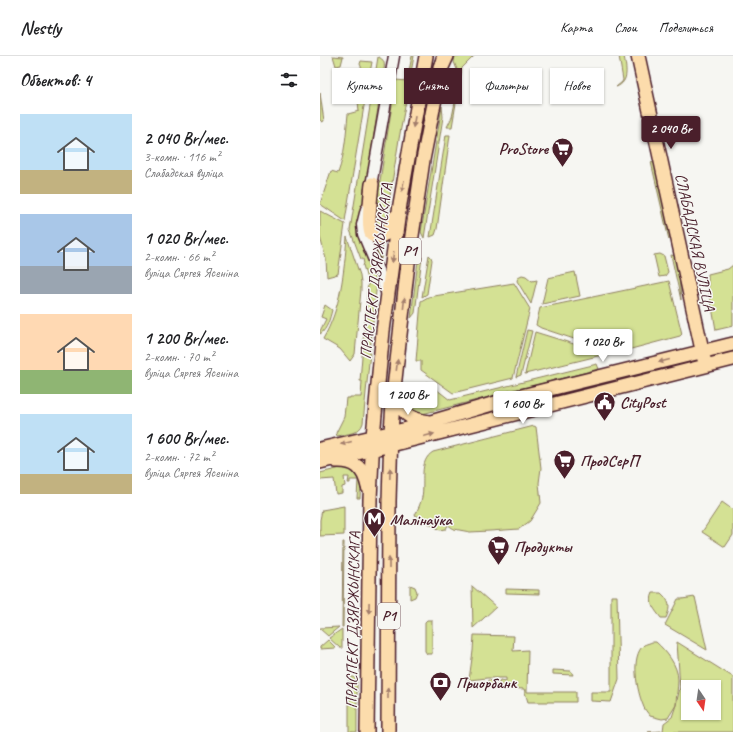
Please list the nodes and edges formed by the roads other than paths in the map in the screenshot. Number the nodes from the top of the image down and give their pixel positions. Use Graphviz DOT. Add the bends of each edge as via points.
graph roads {
  1 [pos="394,56"];
  2 [pos="426,56"];
  3 [pos="638,56"];
  4 [pos="444,60"];
  5 [pos="372,184"];
  6 [pos="400,204"];
  7 [pos="387,297"];
  8 [pos="733,344"];
  9 [pos="702,352"];
  10 [pos="733,359"];
  11 [pos="705,366"];
  12 [pos="394,388"];
  13 [pos="431,422"];
  14 [pos="373,436"];
  15 [pos="391,439"];
  16 [pos="320,449"];
  17 [pos="372,450"];
  18 [pos="320,462"];
  19 [pos="370,499"];
  20 [pos="367,732"];
  21 [pos="388,732"];
  1 -- 5 [label="street"];
  2 -- 6 [label="main road, ПРАСПЕКТ ДЗЯРЖЫНСКАГА / Р1, one-way"];
  3 -- 9 [label="main road, СЛАБАДСКАЯ ВУЛІЦА"];
  12 -- 4 [label="main road, ПРАСПЕКТ ДЗЯРЖЫНСКАГА / Р1, one-way" via="423,160"];
  5 -- 6 [label="main road" via="369,226 373,235 379,237 387,233"];
  5 -- 7 [label="street" via="362,229"];
  6 -- 7 [label="main road, ПРАСПЕКТ ДЗЯРЖЫНСКАГА / Р1, one-way"];
  7 -- 14 [label="main road, ПРАСПЕКТ ДЗЯРЖЫНСКАГА / Р1"];
  8 -- 9 [label="main road"];
  9 -- 11 [label="main road, СЛАБАДСКАЯ ВУЛІЦА"];
  9 -- 13 [label="main road, one-way" via="509,399"];
  10 -- 11 [label="main road"];
  15 -- 11 [label="main road, one-way"];
  12 -- 13 [label="main road" via="405,413 417,420"];
  12 -- 15 [label="main road, ПРАСПЕКТ ДЗЯРЖЫНСКАГА / Р1"];
  13 -- 15 [label="main road"];
  14 -- 15 [label="main road"];
  14 -- 16 [label="main road, one-way"];
  14 -- 17 [label="main road, ПРАСПЕКТ ДЗЯРЖЫНСКАГА / Р1"];
  15 -- 17 [label="main road"];
  21 -- 15 [label="main road, ПРАСПЕКТ ДЗЯРЖЫНСКАГА / Р1, one-way"];
  17 -- 18 [label="main road"];
  17 -- 19 [label="main road, ПРАСПЕКТ ДЗЯРЖЫНСКАГА / Р1"];
  18 -- 19 [label="main road" via="352,463 363,472"];
  19 -- 20 [label="main road, ПРАСПЕКТ ДЗЯРЖЫНСКАГА / Р1, one-way"];
}
